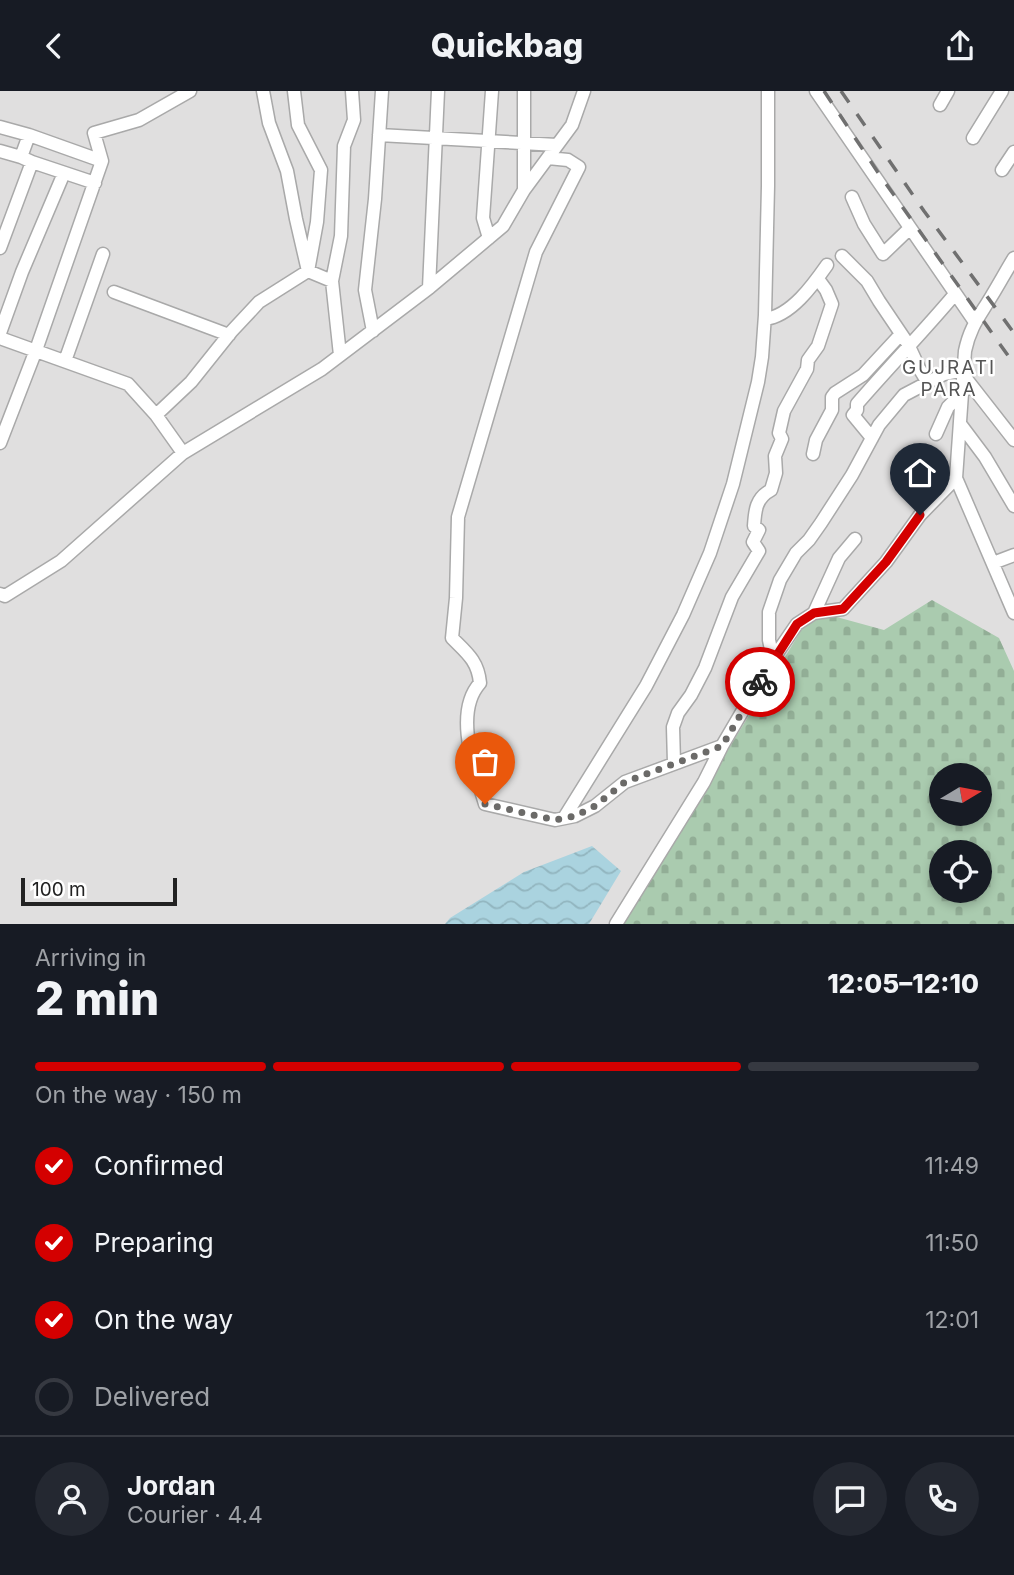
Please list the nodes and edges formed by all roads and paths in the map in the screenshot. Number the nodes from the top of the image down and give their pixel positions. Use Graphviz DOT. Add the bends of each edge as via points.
graph roads {
  1 [pos="190,91"];
  2 [pos="263,91"];
  3 [pos="295,91"];
  4 [pos="352,91"];
  5 [pos="382,91"];
  6 [pos="438,91"];
  7 [pos="492,91"];
  8 [pos="524,91"];
  9 [pos="584,91"];
  10 [pos="768,91"];
  11 [pos="816,91"];
  12 [pos="948,91"];
  13 [pos="1002,91"];
  14 [pos="940,105"];
  15 [pos="0,127"];
  16 [pos="29,135"];
  17 [pos="379,135"];
  18 [pos="973,138"];
  19 [pos="435,139"];
  20 [pos="488,142"];
  21 [pos="524,144"];
  22 [pos="557,145"];
  23 [pos="0,151"];
  24 [pos="1014,152"];
  25 [pos="548,158"];
  26 [pos="26,159"];
  27 [pos="102,161"];
  28 [pos="1002,170"];
  29 [pos="64,173"];
  30 [pos="95,183"];
  31 [pos="524,190"];
  32 [pos="852,197"];
  33 [pos="910,228"];
  34 [pos="489,238"];
  35 [pos="0,248"];
  36 [pos="103,254"];
  37 [pos="842,257"];
  38 [pos="1014,258"];
  39 [pos="827,265"];
  40 [pos="308,271"];
  41 [pos="818,279"];
  42 [pos="332,281"];
  43 [pos="429,288"];
  44 [pos="114,292"];
  45 [pos="955,294"];
  46 [pos="765,319"];
  47 [pos="975,322"];
  48 [pos="373,331"];
  49 [pos="901,334"];
  50 [pos="229,335"];
  51 [pos="0,336"];
  52 [pos="910,347"];
  53 [pos="36,350"];
  54 [pos="340,355"];
  55 [pos="65,361"];
  56 [pos="964,373"];
  57 [pos="928,383"];
  58 [pos="963,392"];
  59 [pos="156,415"];
  60 [pos="961,425"];
  61 [pos="936,434"];
  62 [pos="872,438"];
  63 [pos="1014,440"];
  64 [pos="0,443"];
  65 [pos="183,453"];
  66 [pos="813,454"];
  67 [pos="956,478"];
  68 [pos="1014,506"];
  69 [pos="856,539"];
  70 [pos="1014,555"];
  71 [pos="993,563"];
  72 [pos="0,594"];
  73 [pos="814,613"];
  74 [pos="1014,613"];
  75 [pos="773,659"];
  76 [pos="722,746"];
  77 [pos="674,763"];
  78 [pos="564,818"];
  79 [pos="615,924"];
  1 -- 27 [label="street" via="139,120 94,133"];
  2 -- 40 [label="street" via="287,171"];
  3 -- 40 [label="street" via="298,125 321,170"];
  4 -- 42 [label="street" via="354,120 344,146 341,236"];
  5 -- 17 [label="street"];
  6 -- 19 [label="street"];
  7 -- 20 [label="street"];
  8 -- 21 [label="street"];
  9 -- 22 [label="street" via="572,125"];
  10 -- 46 [label="street"];
  11 -- 33 [label="street"];
  12 -- 14 [label="street"];
  13 -- 18 [label="street"];
  15 -- 16 [label="street"];
  16 -- 26 [label="street"];
  16 -- 27 [label="street"];
  17 -- 19 [label="street"];
  17 -- 48 [label="street" via="365,290"];
  19 -- 20 [label="street"];
  19 -- 43 [label="street"];
  20 -- 21 [label="street"];
  20 -- 34 [label="street" via="483,218"];
  21 -- 22 [label="street"];
  21 -- 31 [label="street"];
  22 -- 25 [label="street"];
  23 -- 26 [label="street"];
  24 -- 28 [label="street"];
  25 -- 31 [label="street"];
  25 -- 78 [label="street" via="568,160 579,167 536,252 458,517 452,638 479,670 480,683 469,702 467,726 485,804 555,820"];
  26 -- 29 [label="street"];
  26 -- 35 [label="street"];
  27 -- 30 [label="street"];
  29 -- 30 [label="street"];
  29 -- 51 [label="street"];
  30 -- 53 [label="street"];
  31 -- 34 [label="street" via="503,226"];
  32 -- 33 [label="street" via="883,254"];
  33 -- 45 [label="street"];
  34 -- 43 [label="street"];
  36 -- 55 [label="street"];
  37 -- 49 [label="street" via="867,281"];
  38 -- 47 [label="street"];
  39 -- 41 [label="street"];
  40 -- 42 [label="street"];
  40 -- 50 [label="street" via="260,302"];
  41 -- 46 [label="street" via="802,298 775,318"];
  41 -- 77 [label="street" via="832,305 818,346 784,411 776,473 771,490 755,511 754,526 759,530 753,542 759,551 732,597 705,668 678,713 673,727"];
  42 -- 54 [label="street"];
  43 -- 48 [label="street"];
  44 -- 50 [label="street"];
  45 -- 47 [label="street"];
  45 -- 52 [label="street"];
  46 -- 78 [label="street" via="758,382 710,553 646,686"];
  47 -- 56 [label="street" via="968,335"];
  48 -- 54 [label="street"];
  49 -- 52 [label="street"];
  49 -- 66 [label="street" via="863,375 832,397 832,410"];
  50 -- 59 [label="street" via="191,382"];
  51 -- 53 [label="street"];
  52 -- 57 [label="street"];
  52 -- 62 [label="street" via="857,404 853,415"];
  53 -- 55 [label="street"];
  53 -- 64 [label="street"];
  54 -- 65 [label="street"];
  55 -- 59 [label="street" via="128,384"];
  56 -- 57 [label="street" via="944,374"];
  56 -- 58 [label="street"];
  56 -- 63 [label="street"];
  57 -- 62 [label="street" via="904,395"];
  58 -- 60 [label="street"];
  58 -- 61 [label="street" via="948,407"];
  59 -- 65 [label="street"];
  60 -- 67 [label="street"];
  60 -- 68 [label="street"];
  62 -- 75 [label="street" via="780,580 769,612"];
  65 -- 72 [label="street" via="61,561 5,596"];
  67 -- 71 [label="street"];
  67 -- 73 [label="street" via="843,609"];
  69 -- 73 [label="street" via="834,566"];
  70 -- 71 [label="street"];
  71 -- 74 [label="street"];
  73 -- 75 [label="street" via="797,624"];
  75 -- 76 [label="street"];
  76 -- 77 [label="street"];
  76 -- 79 [label="street"];
  77 -- 78 [label="street" via="625,782 595,806"];
}
